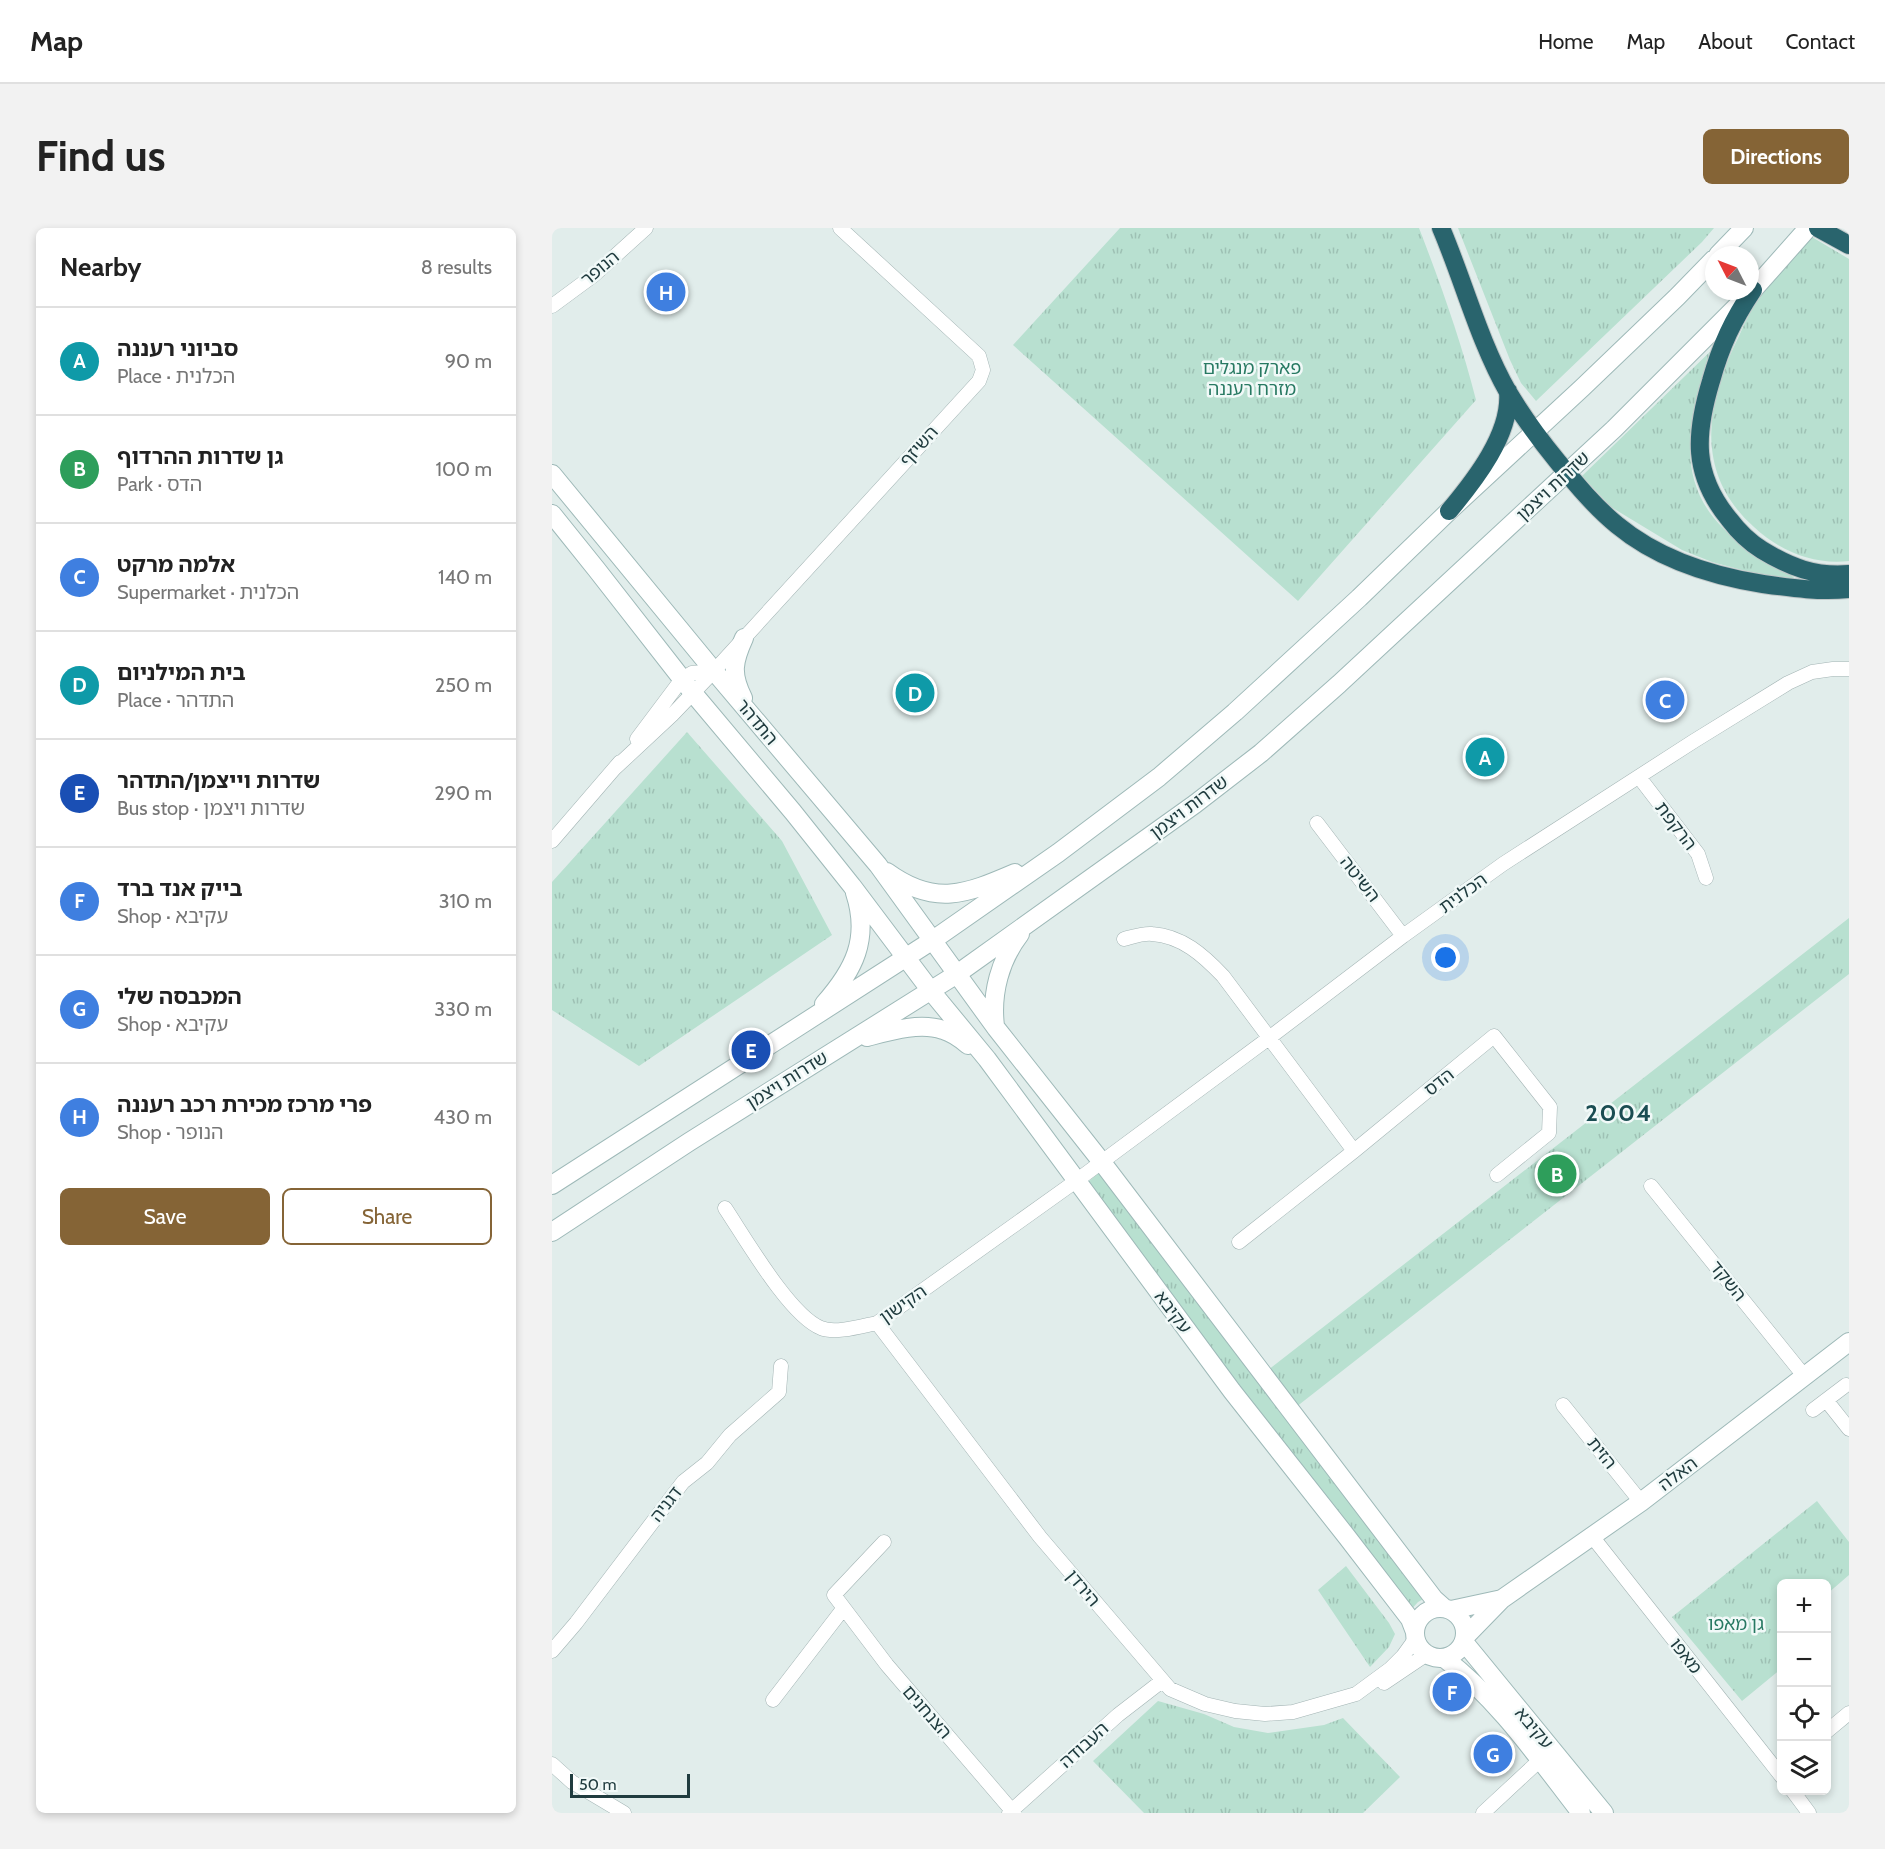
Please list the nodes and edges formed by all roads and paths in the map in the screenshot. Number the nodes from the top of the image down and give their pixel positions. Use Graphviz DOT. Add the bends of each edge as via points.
graph roads {
  1 [pos="646,228"];
  2 [pos="840,228"];
  3 [pos="1441,228"];
  4 [pos="1808,228"];
  5 [pos="1818,228"];
  6 [pos="1742,230"];
  7 [pos="1849,245"];
  8 [pos="1727,246"];
  9 [pos="1705,268"];
  10 [pos="1759,283"];
  11 [pos="1743,300"];
  12 [pos="1747,300"];
  13 [pos="552,306"];
  14 [pos="1508,391"];
  15 [pos="1535,432"];
  16 [pos="1567,473"];
  17 [pos="552,474"];
  18 [pos="1449,511"];
  19 [pos="552,514"];
  20 [pos="1849,574"];
  21 [pos="1849,589"];
  22 [pos="744,638"];
  23 [pos="1849,669"];
  24 [pos="714,671"];
  25 [pos="687,686"];
  26 [pos="752,716"];
  27 [pos="1639,777"];
  28 [pos="1317,823"];
  29 [pos="553,839"];
  30 [pos="1058,853"];
  31 [pos="878,865"];
  32 [pos="1706,878"];
  33 [pos="852,886"];
  34 [pos="1027,924"];
  35 [pos="1403,936"];
  36 [pos="1124,939"];
  37 [pos="933,940"];
  38 [pos="907,957"];
  39 [pos="957,974"];
  40 [pos="931,991"];
  41 [pos="811,1018"];
  42 [pos="996,1028"];
  43 [pos="1269,1038"];
  44 [pos="845,1043"];
  45 [pos="987,1059"];
  46 [pos="1354,1151"];
  47 [pos="1101,1161"];
  48 [pos="1497,1175"];
  49 [pos="1076,1181"];
  50 [pos="552,1185"];
  51 [pos="1651,1186"];
  52 [pos="725,1209"];
  53 [pos="552,1232"];
  54 [pos="1239,1242"];
  55 [pos="877,1323"];
  56 [pos="1849,1342"];
  57 [pos="780,1366"];
  58 [pos="1805,1377"];
  59 [pos="1846,1385"];
  60 [pos="1826,1400"];
  61 [pos="1563,1405"];
  62 [pos="1813,1410"];
  63 [pos="1849,1429"];
  64 [pos="1641,1502"];
  65 [pos="1591,1535"];
  66 [pos="884,1542"];
  67 [pos="1502,1599"];
  68 [pos="843,1609"];
  69 [pos="1447,1609"];
  70 [pos="1416,1635"];
  71 [pos="1464,1640"];
  72 [pos="552,1651"];
  73 [pos="1436,1656"];
  74 [pos="1162,1681"];
  75 [pos="1364,1688"];
  76 [pos="773,1700"];
  77 [pos="1849,1713"];
  78 [pos="1831,1729"];
  79 [pos="1540,1760"];
  80 [pos="552,1764"];
  81 [pos="1777,1768"];
  82 [pos="1795,1795"];
  83 [pos="1012,1812"];
  84 [pos="624,1813"];
  85 [pos="1483,1813"];
  86 [pos="1581,1813"];
  87 [pos="1604,1813"];
  88 [pos="1809,1813"];
  1 -- 13 [label="street, הנופר"];
  2 -- 22 [label="street, השיזף" via="979,356 983,370 979,381"];
  3 -- 14 [label="highway"];
  4 -- 10 [label="street, שדרות ויצמן"];
  5 -- 7 [label="highway"];
  6 -- 8 [label="street"];
  9 -- 15 [label="street"];
  11 -- 16 [label="street, שדרות ויצמן"];
  12 -- 20 [label="highway" via="1724,340 1704,402 1699,429 1703,473 1717,505 1754,545 1798,569"];
  14 -- 15 [label="highway"];
  14 -- 18 [label="highway" via="1508,414 1502,433"];
  15 -- 16 [label="highway"];
  15 -- 18 [label="street"];
  16 -- 21 [label="highway" via="1619,526 1677,560 1740,581 1797,590"];
  16 -- 34 [label="street, שדרות ויצמן" via="1261,753"];
  17 -- 24 [label="street, התדהר"];
  18 -- 30 [label="street" via="1227,719 1159,777"];
  19 -- 25 [label="street, התדהר"];
  22 -- 24 [label="street, השיזף"];
  22 -- 26 [label="street" via="734,667 735,680"];
  23 -- 27 [label="street, הכלנית" via="1812,672 1788,683"];
  24 -- 25 [label="street, השיזף"];
  24 -- 26 [label="street, התדהר"];
  25 -- 29 [label="street, השיזף"];
  25 -- 33 [label="street, התדהר"];
  26 -- 31 [label="street, התדהר"];
  27 -- 32 [label="street, הרקפת" via="1698,854"];
  27 -- 35 [label="street, הכלנית" via="1503,864"];
  28 -- 35 [label="street, השיטה"];
  30 -- 31 [label="street" via="980,888 957,894 934,894 913,887"];
  30 -- 37 [label="street"];
  31 -- 37 [label="street, התדהר"];
  33 -- 38 [label="street, התדהר"];
  33 -- 41 [label="street" via="861,919 859,948 844,979"];
  34 -- 39 [label="street, שדרות ויצמן"];
  34 -- 42 [label="street" via="1015,940 998,978 994,995"];
  35 -- 43 [label="street, הכלנית"];
  36 -- 43 [label="street" via="1150,933 1182,941 1223,976"];
  37 -- 38 [label="street"];
  37 -- 39 [label="street, התדהר"];
  38 -- 40 [label="street, התדהר"];
  38 -- 41 [label="street"];
  39 -- 40 [label="street, שדרות ויצמן"];
  39 -- 42 [label="street, עקיבא"];
  40 -- 44 [label="street, שדרות ויצמן"];
  40 -- 45 [label="street, עקיבא"];
  41 -- 50 [label="street"];
  42 -- 47 [label="street, עקיבא"];
  43 -- 46 [label="street"];
  43 -- 47 [label="street, הכלנית"];
  44 -- 45 [label="street" via="899,1029 942,1029"];
  44 -- 53 [label="street, שדרות ויצמן"];
  45 -- 49 [label="street, עקיבא"];
  46 -- 48 [label="street, הדס" via="1494,1036 1550,1107 1549,1133"];
  46 -- 54 [label="street, הדס"];
  47 -- 49 [label="street, הקישון"];
  47 -- 69 [label="street, עקיבא" via="1427,1590"];
  49 -- 55 [label="street, הקישון"];
  49 -- 70 [label="street, עקיבא" via="1232,1391 1410,1619"];
  51 -- 58 [label="street, השקד"];
  52 -- 55 [label="street, הקישון" via="781,1292 801,1314 822,1328 841,1330"];
  55 -- 74 [label="street, הירדן" via="1040,1537"];
  56 -- 58 [label="street, האלה"];
  57 -- 72 [label="street, דגניה" via="779,1392 730,1435 708,1463 683,1482"];
  58 -- 64 [label="street, האלה"];
  59 -- 60 [label="street"];
  60 -- 62 [label="street"];
  60 -- 63 [label="street"];
  61 -- 64 [label="street, הזית"];
  64 -- 65 [label="street, האלה"];
  65 -- 67 [label="street, האלה"];
  65 -- 81 [label="street, מאפו"];
  66 -- 68 [label="street" via="834,1595"];
  67 -- 69 [label="street, האלה"];
  67 -- 71 [label="street, האלה"];
  68 -- 76 [label="street"];
  68 -- 83 [label="street, הצנחנים"];
  69 -- 70 [label="street" via="1427,1611 1420,1617"];
  69 -- 71 [label="street" via="1463,1622"];
  70 -- 73 [label="street" via="1421,1649"];
  70 -- 75 [label="street, הירדן" via="1403,1656"];
  71 -- 73 [label="street" via="1457,1651"];
  71 -- 87 [label="street, עקיבא"];
  73 -- 75 [label="street, הירדן" via="1384,1683"];
  73 -- 79 [label="street, עקיבא" via="1460,1670 1488,1697"];
  74 -- 75 [label="street, הירדן" via="1170,1689 1205,1704 1265,1714 1324,1705"];
  74 -- 83 [label="street, העבודה" via="1118,1715"];
  77 -- 78 [label="street"];
  79 -- 85 [label="street"];
  79 -- 86 [label="street, עקיבא"];
  80 -- 84 [label="street" via="572,1782"];
  82 -- 88 [label="street"];
}
